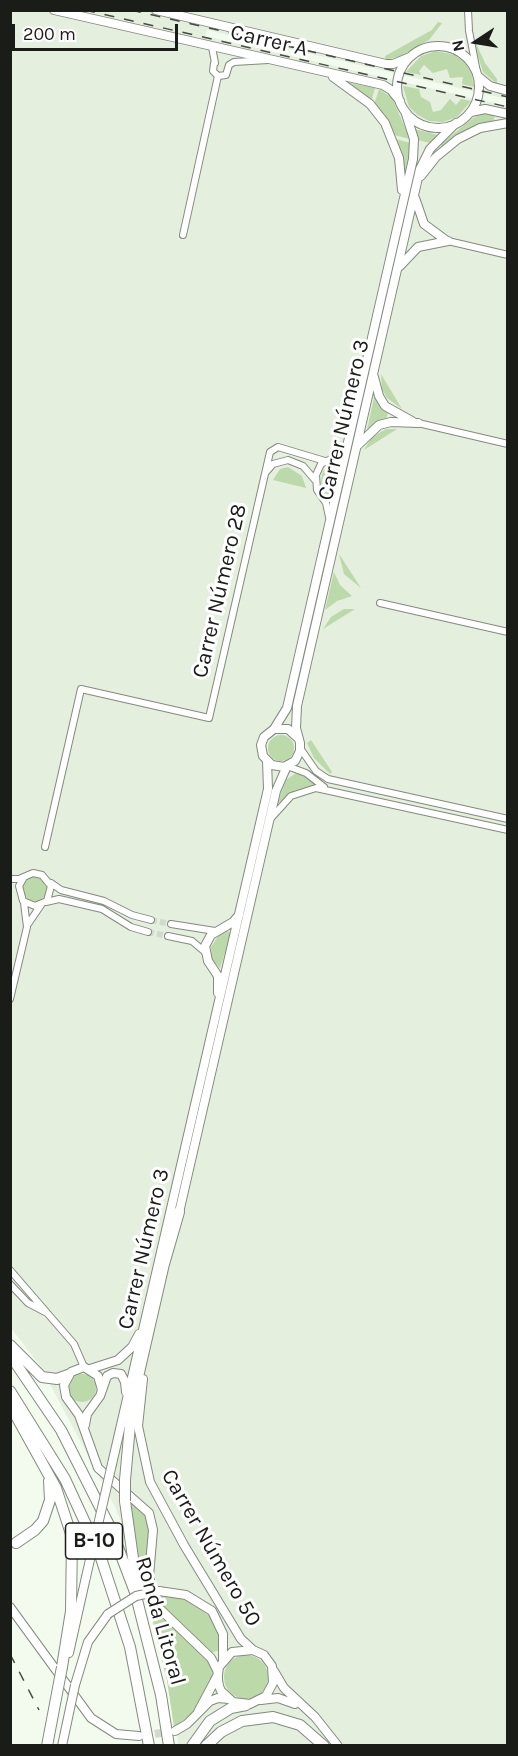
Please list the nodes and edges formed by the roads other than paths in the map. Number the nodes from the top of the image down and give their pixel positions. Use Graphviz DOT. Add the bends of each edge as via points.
graph roads {
  1 [pos="54,10"];
  2 [pos="156,10"];
  3 [pos="468,10"];
  4 [pos="212,47"];
  5 [pos="410,57"];
  6 [pos="272,60"];
  7 [pos="328,73"];
  8 [pos="478,75"];
  9 [pos="219,76"];
  10 [pos="507,91"];
  11 [pos="400,101"];
  12 [pos="405,111"];
  13 [pos="471,111"];
  14 [pos="507,114"];
  15 [pos="456,123"];
  16 [pos="507,123"];
  17 [pos="417,182"];
  18 [pos="414,192"];
  19 [pos="403,198"];
  20 [pos="183,235"];
  21 [pos="448,241"];
  22 [pos="507,255"];
  23 [pos="395,274"];
  24 [pos="373,372"];
  25 [pos="418,423"];
  26 [pos="348,444"];
  27 [pos="507,444"];
  28 [pos="355,450"];
  29 [pos="325,461"];
  30 [pos="266,472"];
  31 [pos="315,480"];
  32 [pos="329,524"];
  33 [pos="380,603"];
  34 [pos="507,632"];
  35 [pos="274,729"];
  36 [pos="298,738"];
  37 [pos="300,748"];
  38 [pos="267,761"];
  39 [pos="287,766"];
  40 [pos="333,790"];
  41 [pos="507,819"];
  42 [pos="268,824"];
  43 [pos="507,830"];
  44 [pos="45,848"];
  45 [pos="24,877"];
  46 [pos="10,879"];
  47 [pos="50,882"];
  48 [pos="10,888"];
  49 [pos="22,899"];
  50 [pos="42,904"];
  51 [pos="240,912"];
  52 [pos="151,920"];
  53 [pos="171,924"];
  54 [pos="27,927"];
  55 [pos="216,931"];
  56 [pos="148,932"];
  57 [pos="168,936"];
  58 [pos="205,952"];
  59 [pos="10,999"];
  60 [pos="219,1008"];
  61 [pos="179,1212"];
  62 [pos="10,1270"];
  63 [pos="10,1282"];
  64 [pos="36,1298"];
  65 [pos="48,1313"];
  66 [pos="145,1320"];
  67 [pos="70,1341"];
  68 [pos="10,1345"];
  69 [pos="10,1355"];
  70 [pos="87,1368"];
  71 [pos="70,1373"];
  72 [pos="102,1390"];
  73 [pos="10,1391"];
  74 [pos="70,1402"];
  75 [pos="93,1404"];
  76 [pos="10,1405"];
  77 [pos="125,1407"];
  78 [pos="85,1432"];
  79 [pos="39,1455"];
  80 [pos="127,1496"];
  81 [pos="13,1543"];
  82 [pos="184,1545"];
  83 [pos="10,1607"];
  84 [pos="253,1650"];
  85 [pos="153,1662"];
  86 [pos="222,1662"];
  87 [pos="272,1666"];
  88 [pos="64,1668"];
  89 [pos="218,1674"];
  90 [pos="229,1699"];
  91 [pos="261,1700"];
  92 [pos="246,1705"];
  93 [pos="198,1712"];
  94 [pos="175,1731"];
  95 [pos="139,1736"];
  96 [pos="47,1746"];
  97 [pos="62,1746"];
  98 [pos="149,1746"];
  99 [pos="169,1746"];
  100 [pos="192,1746"];
  101 [pos="206,1746"];
  102 [pos="324,1746"];
  103 [pos="332,1746"];
  104 [pos="338,1746"];
  1 -- 4 [label="main road, Carrer A"];
  2 -- 5 [label="main road, Carrer A" via="386,64"];
  3 -- 8 [label="street" via="468,32"];
  4 -- 6 [label="main road, Carrer A"];
  4 -- 9 [label="street" via="213,70"];
  5 -- 8 [label="main road" via="431,45 448,46 465,55"];
  5 -- 11 [label="main road" via="398,78"];
  6 -- 7 [label="main road, Carrer A"];
  6 -- 9 [label="street" via="234,62 226,75"];
  7 -- 11 [label="main road, Carrer A" via="383,86"];
  7 -- 19 [label="main road" via="370,104 385,123 399,158"];
  8 -- 10 [label="main road" via="490,86"];
  8 -- 13 [label="main road" via="479,96"];
  9 -- 20 [label="street"];
  11 -- 12 [label="main road"];
  12 -- 15 [label="main road" via="428,127"];
  12 -- 19 [label="main road, Carrer Número 3" via="414,149"];
  13 -- 14 [label="main road" via="485,109"];
  13 -- 15 [label="main road"];
  15 -- 17 [label="main road, Carrer Número 3" via="425,156"];
  16 -- 17 [label="main road" via="480,128 458,139 436,157"];
  17 -- 18 [label="main road, Carrer Número 3"];
  18 -- 21 [label="main road" via="424,224"];
  18 -- 23 [label="main road, Carrer Número 3"];
  19 -- 26 [label="main road, Carrer Número 3"];
  21 -- 22 [label="street"];
  21 -- 23 [label="main road" via="418,247"];
  23 -- 24 [label="main road, Carrer Número 3"];
  24 -- 25 [label="main road" via="376,390 386,406"];
  24 -- 28 [label="main road, Carrer Número 3"];
  25 -- 27 [label="street"];
  25 -- 28 [label="main road" via="379,425"];
  26 -- 29 [label="street" via="339,455"];
  26 -- 32 [label="main road, Carrer Número 3"];
  28 -- 36 [label="main road, Carrer Número 3" via="297,706"];
  29 -- 30 [label="street, Carrer Número 28" via="275,447 270,452"];
  29 -- 31 [label="street" via="317,469"];
  30 -- 31 [label="street" via="273,464 288,460 303,466"];
  30 -- 44 [label="street, Carrer Número 28" via="209,718 81,689"];
  31 -- 32 [label="street" via="329,510"];
  32 -- 35 [label="main road, Carrer Número 3" via="287,708"];
  33 -- 34 [label="street"];
  35 -- 36 [label="main road" via="288,729"];
  35 -- 38 [label="main road" via="262,744"];
  36 -- 37 [label="main road"];
  37 -- 39 [label="main road" via="295,761"];
  37 -- 41 [label="street" via="316,771 328,779"];
  38 -- 39 [label="main road" via="278,767"];
  38 -- 51 [label="main road, Carrer Número 3" via="270,784"];
  39 -- 40 [label="street"];
  39 -- 42 [label="main road, Carrer Número 3"];
  40 -- 42 [label="street" via="316,788 297,793 281,804"];
  40 -- 43 [label="street"];
  42 -- 61 [label="main road, Carrer Número 3"];
  45 -- 46 [label="street"];
  45 -- 47 [label="street" via="38,873"];
  45 -- 49 [label="street" via="19,886"];
  47 -- 50 [label="street" via="50,896"];
  47 -- 52 [label="street" via="61,890 104,901"];
  48 -- 49 [label="street"];
  49 -- 50 [label="street" via="31,905"];
  49 -- 54 [label="street" via="27,909"];
  50 -- 54 [label="street"];
  50 -- 56 [label="street" via="59,899 102,909 131,927"];
  51 -- 55 [label="main road" via="233,922"];
  51 -- 60 [label="main road, Carrer Número 3"];
  53 -- 55 [label="street"];
  54 -- 59 [label="street"];
  55 -- 58 [label="main road" via="208,939"];
  57 -- 58 [label="street" via="196,943"];
  58 -- 60 [label="main road" via="219,979"];
  60 -- 66 [label="main road, Carrer Número 3"];
  61 -- 80 [label="highway, bridge" via="132,1403"];
  61 -- 82 [label="main road, Carrer Número 50" via="138,1416 140,1447 150,1482"];
  62 -- 64 [label="street"];
  63 -- 64 [label="street" via="29,1299"];
  63 -- 65 [label="street" via="28,1303"];
  64 -- 65 [label="street"];
  65 -- 67 [label="street"];
  66 -- 70 [label="main road" via="124,1356 108,1366"];
  66 -- 77 [label="main road, Carrer Número 3"];
  67 -- 70 [label="street"];
  67 -- 71 [label="street" via="75,1358"];
  68 -- 71 [label="highway" via="42,1377 57,1379"];
  69 -- 85 [label="highway, Ronda Litoral / B-10" via="61,1431 98,1500 132,1582"];
  70 -- 71 [label="main road"];
  70 -- 72 [label="main road" via="98,1376"];
  71 -- 74 [label="main road" via="64,1385"];
  72 -- 75 [label="main road"];
  72 -- 77 [label="main road" via="107,1376 121,1374 125,1382"];
  73 -- 98 [label="highway, Ronda Litoral / B-10" via="65,1479 100,1555 130,1647"];
  74 -- 75 [label="main road" via="82,1407"];
  74 -- 78 [label="main road" via="80,1415"];
  75 -- 78 [label="main road" via="85,1420"];
  76 -- 79 [label="highway, B-10"];
  77 -- 88 [label="main road, Carrer Número 3, bridge"];
  78 -- 80 [label="main road" via="98,1468"];
  79 -- 81 [label="highway" via="49,1480 49,1505 40,1526"];
  79 -- 88 [label="highway, B-10" via="63,1504 72,1537 71,1611"];
  80 -- 82 [label="main road" via="154,1507"];
  80 -- 85 [label="highway" via="133,1558 155,1649"];
  80 -- 89 [label="main road" via="147,1509 152,1521 149,1576 157,1604 211,1658"];
  82 -- 84 [label="main road, Carrer Número 50" via="243,1642"];
  83 -- 95 [label="main road" via="91,1718 116,1734"];
  84 -- 86 [label="main road" via="236,1650"];
  84 -- 87 [label="main road" via="264,1655"];
  85 -- 99 [label="highway, Ronda Litoral / B-10"];
  86 -- 89 [label="main road"];
  86 -- 97 [label="main road, bridge" via="223,1634 212,1611 186,1594 159,1591 136,1596 108,1614 88,1642"];
  87 -- 91 [label="main road" via="271,1688"];
  87 -- 104 [label="main road" via="284,1689 315,1717"];
  88 -- 96 [label="highway, bridge"];
  89 -- 90 [label="main road" via="222,1691"];
  89 -- 93 [label="main road"];
  90 -- 92 [label="main road"];
  90 -- 93 [label="main road" via="213,1700"];
  91 -- 92 [label="main road"];
  91 -- 103 [label="main road" via="278,1698 291,1702 311,1719"];
  92 -- 100 [label="highway" via="231,1708 210,1721"];
  93 -- 94 [label="main road"];
  101 -- 102 [label="highway" via="231,1726 266,1717 294,1722"];
}
